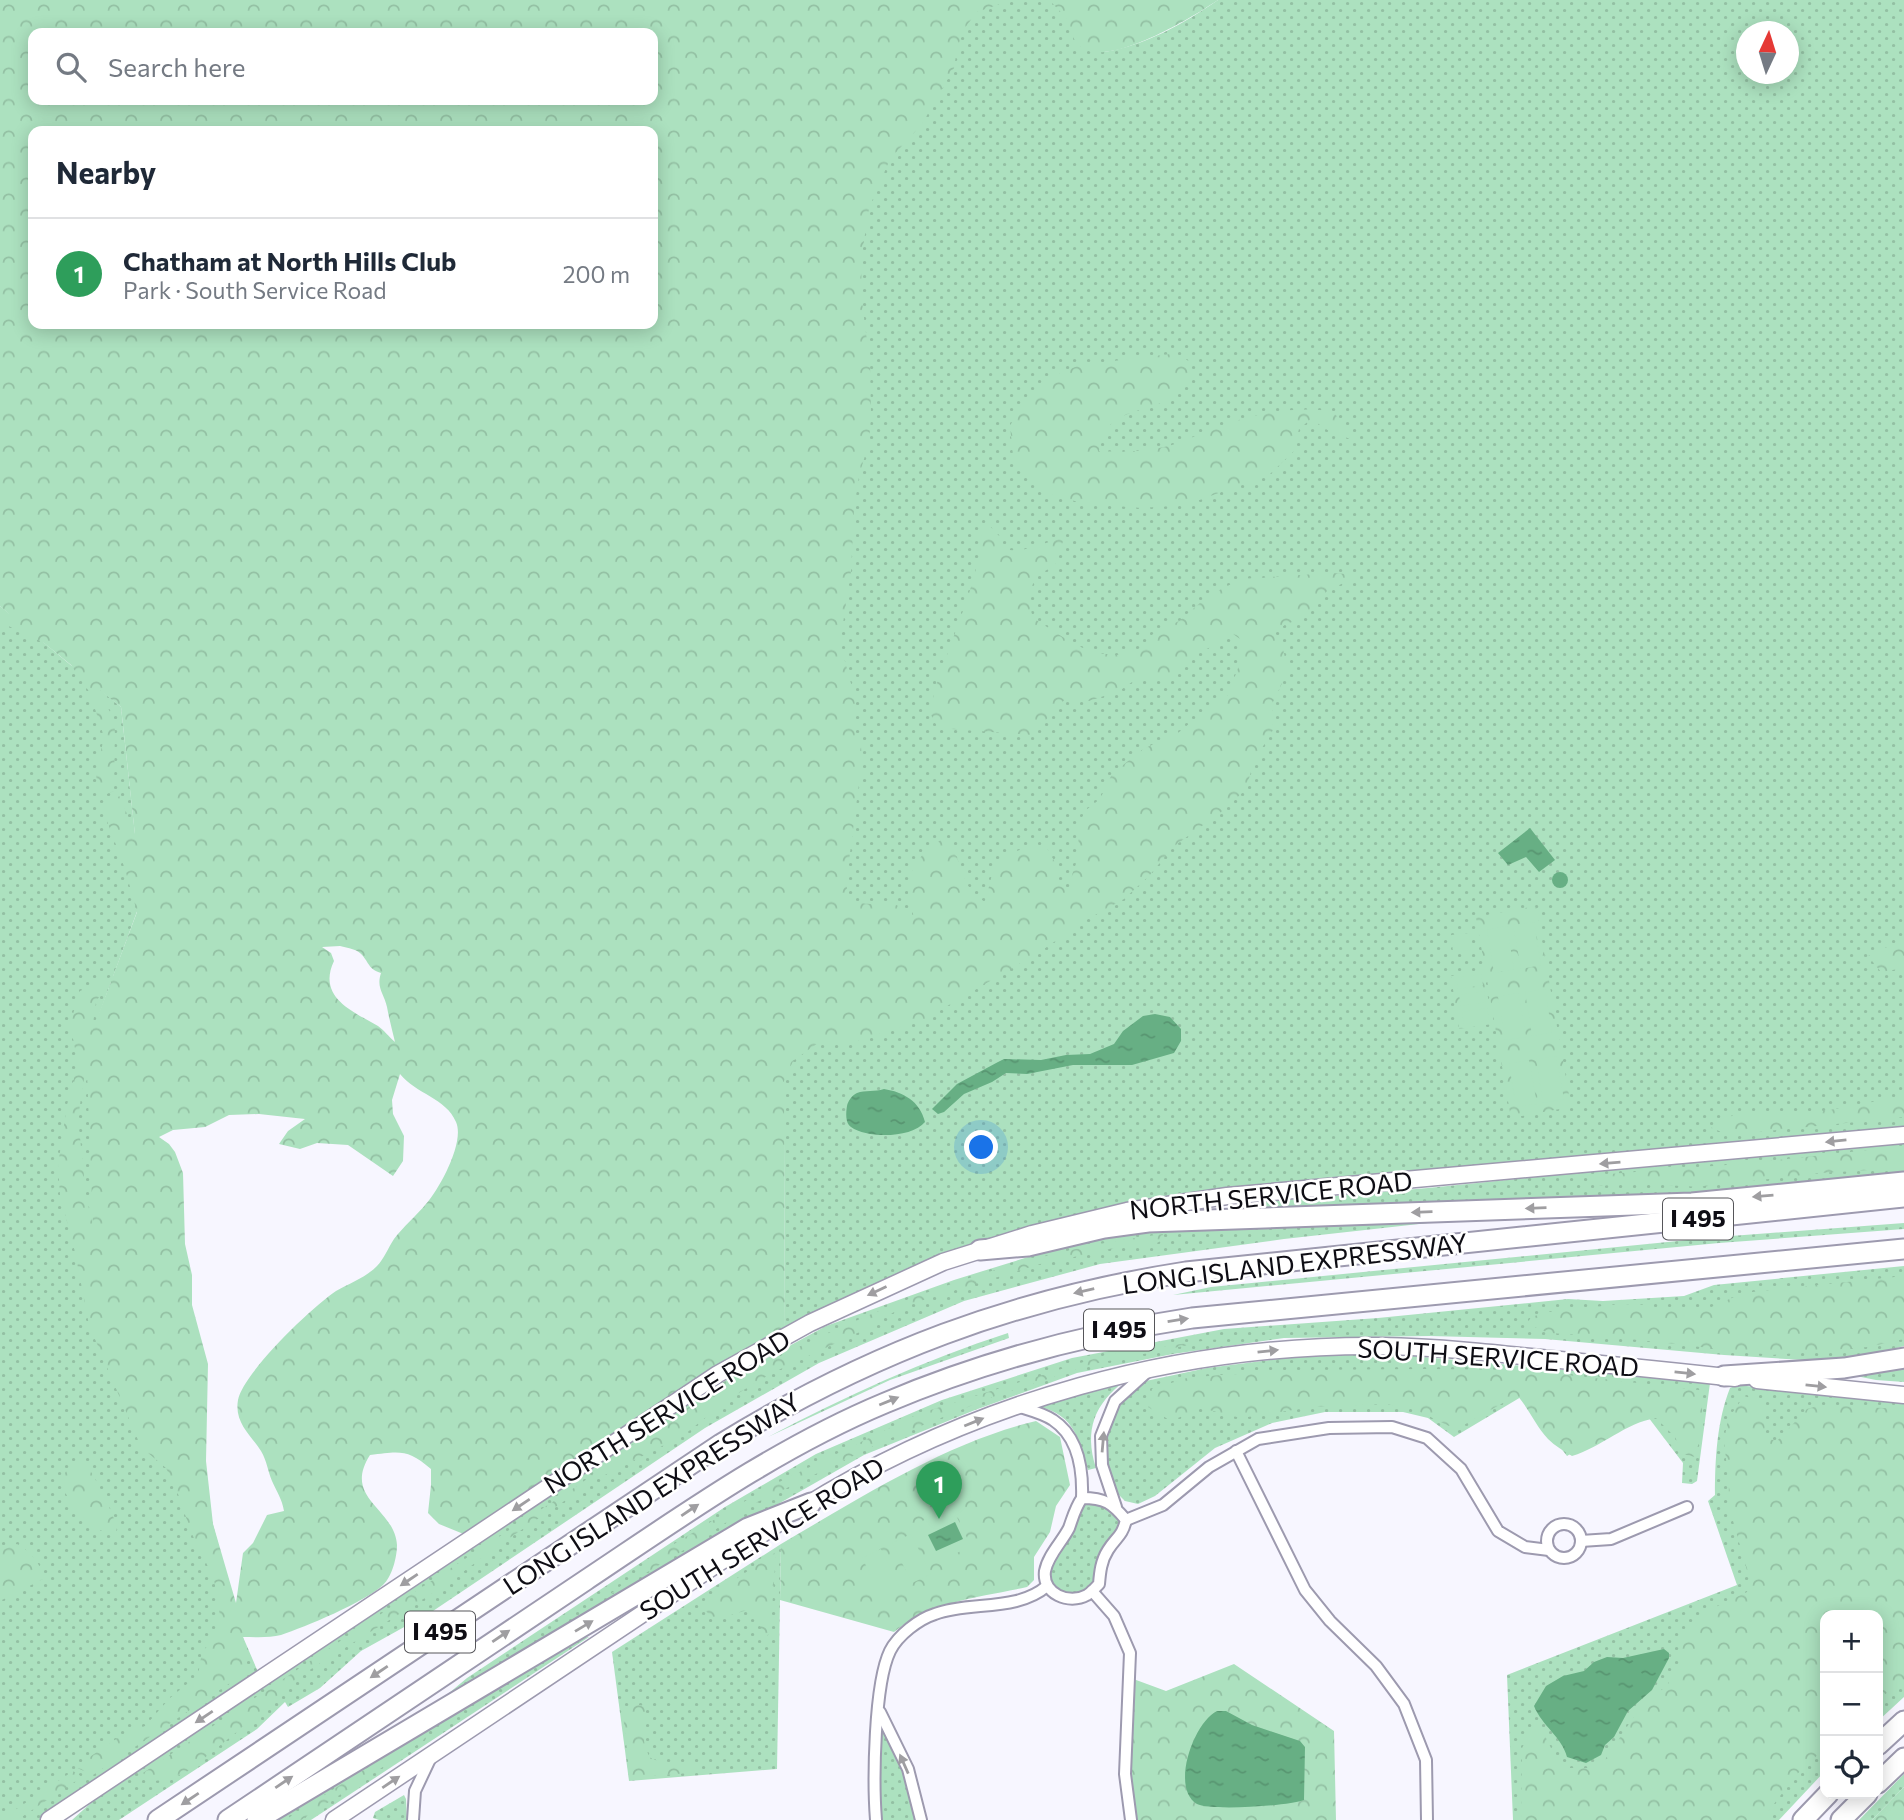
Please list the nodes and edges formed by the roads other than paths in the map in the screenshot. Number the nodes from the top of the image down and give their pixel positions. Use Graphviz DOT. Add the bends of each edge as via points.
graph roads {
  1 [pos="1904,1135"];
  2 [pos="1904,1182"];
  3 [pos="1904,1197"];
  4 [pos="1904,1249"];
  5 [pos="979,1250"];
  6 [pos="1904,1358"];
  7 [pos="1152,1369"];
  8 [pos="1724,1376"];
  9 [pos="1904,1395"];
  10 [pos="1017,1406"];
  11 [pos="1236,1451"];
  12 [pos="1082,1499"];
  13 [pos="811,1503"];
  14 [pos="1116,1507"];
  15 [pos="1687,1507"];
  16 [pos="1126,1520"];
  17 [pos="1581,1541"];
  18 [pos="1549,1550"];
  19 [pos="1047,1586"];
  20 [pos="1092,1591"];
  21 [pos="879,1711"];
  22 [pos="1904,1721"];
  23 [pos="1883,1740"];
  24 [pos="432,1754"];
  25 [pos="1904,1758"];
  26 [pos="1883,1778"];
  27 [pos="1823,1799"];
  28 [pos="1862,1799"];
  29 [pos="340,1819"];
  30 [pos="49,1820"];
  31 [pos="158,1820"];
  32 [pos="228,1820"];
  33 [pos="257,1820"];
  34 [pos="413,1820"];
  35 [pos="876,1820"];
  36 [pos="921,1820"];
  37 [pos="1131,1820"];
  38 [pos="1427,1820"];
  39 [pos="1803,1820"];
  40 [pos="1841,1820"];
  1 -- 5 [label="main road, NORTH SERVICE ROAD, one-way" via="1208,1198 1102,1216"];
  2 -- 5 [label="highway, one-way" via="1692,1203 1148,1222 1028,1246"];
  3 -- 31 [label="highway, LONG ISLAND EXPRESSWAY / I 495, one-way" via="1231,1266 1096,1289 966,1325 839,1377 721,1444"];
  32 -- 4 [label="highway, LONG ISLAND EXPRESSWAY / I 495, one-way" via="722,1489 842,1422 969,1370 1102,1333 1192,1318"];
  5 -- 30 [label="main road, NORTH SERVICE ROAD, one-way" via="849,1304 727,1369"];
  6 -- 8 [label="highway" via="1844,1368"];
  7 -- 8 [label="main road, SOUTH SERVICE ROAD, one-way" via="1264,1352 1379,1346"];
  7 -- 10 [label="main road, SOUTH SERVICE ROAD"];
  14 -- 7 [label="street, one-way" via="1102,1465 1101,1436 1115,1401"];
  8 -- 9 [label="main road, SOUTH SERVICE ROAD, one-way"];
  10 -- 12 [label="street" via="1052,1419 1068,1433 1083,1476"];
  13 -- 10 [label="main road, SOUTH SERVICE ROAD, one-way" via="911,1449"];
  11 -- 16 [label="street" via="1163,1505"];
  11 -- 18 [label="street" via="1258,1439 1317,1430 1392,1427 1427,1438 1461,1469 1498,1531 1525,1547"];
  11 -- 38 [label="street" via="1305,1590 1377,1666 1404,1704 1426,1760"];
  12 -- 14 [label="street" via="1101,1498"];
  12 -- 19 [label="street" via="1049,1560"];
  13 -- 24 [label="main road, SOUTH SERVICE ROAD"];
  33 -- 13 [label="highway, one-way" via="748,1528"];
  14 -- 16 [label="street"];
  15 -- 17 [label="street" via="1611,1539"];
  16 -- 20 [label="street" via="1123,1534 1101,1564 1099,1584"];
  17 -- 18 [label="street" via="1577,1552 1568,1558"];
  17 -- 18 [label="street" via="1577,1530 1556,1526 1548,1534"];
  19 -- 20 [label="street" via="1058,1597 1072,1599"];
  19 -- 21 [label="street" via="1037,1595 935,1614 912,1626 891,1648 881,1676"];
  20 -- 37 [label="street" via="1114,1616 1130,1654 1125,1774"];
  21 -- 35 [label="street"];
  36 -- 21 [label="street, one-way" via="908,1769"];
  22 -- 23 [label="highway"];
  29 -- 24 [label="main road, SOUTH SERVICE ROAD, one-way"];
  24 -- 34 [label="street" via="415,1791"];
  25 -- 26 [label="highway"];
  27 -- 39 [label="highway"];
  28 -- 40 [label="highway"];
}
